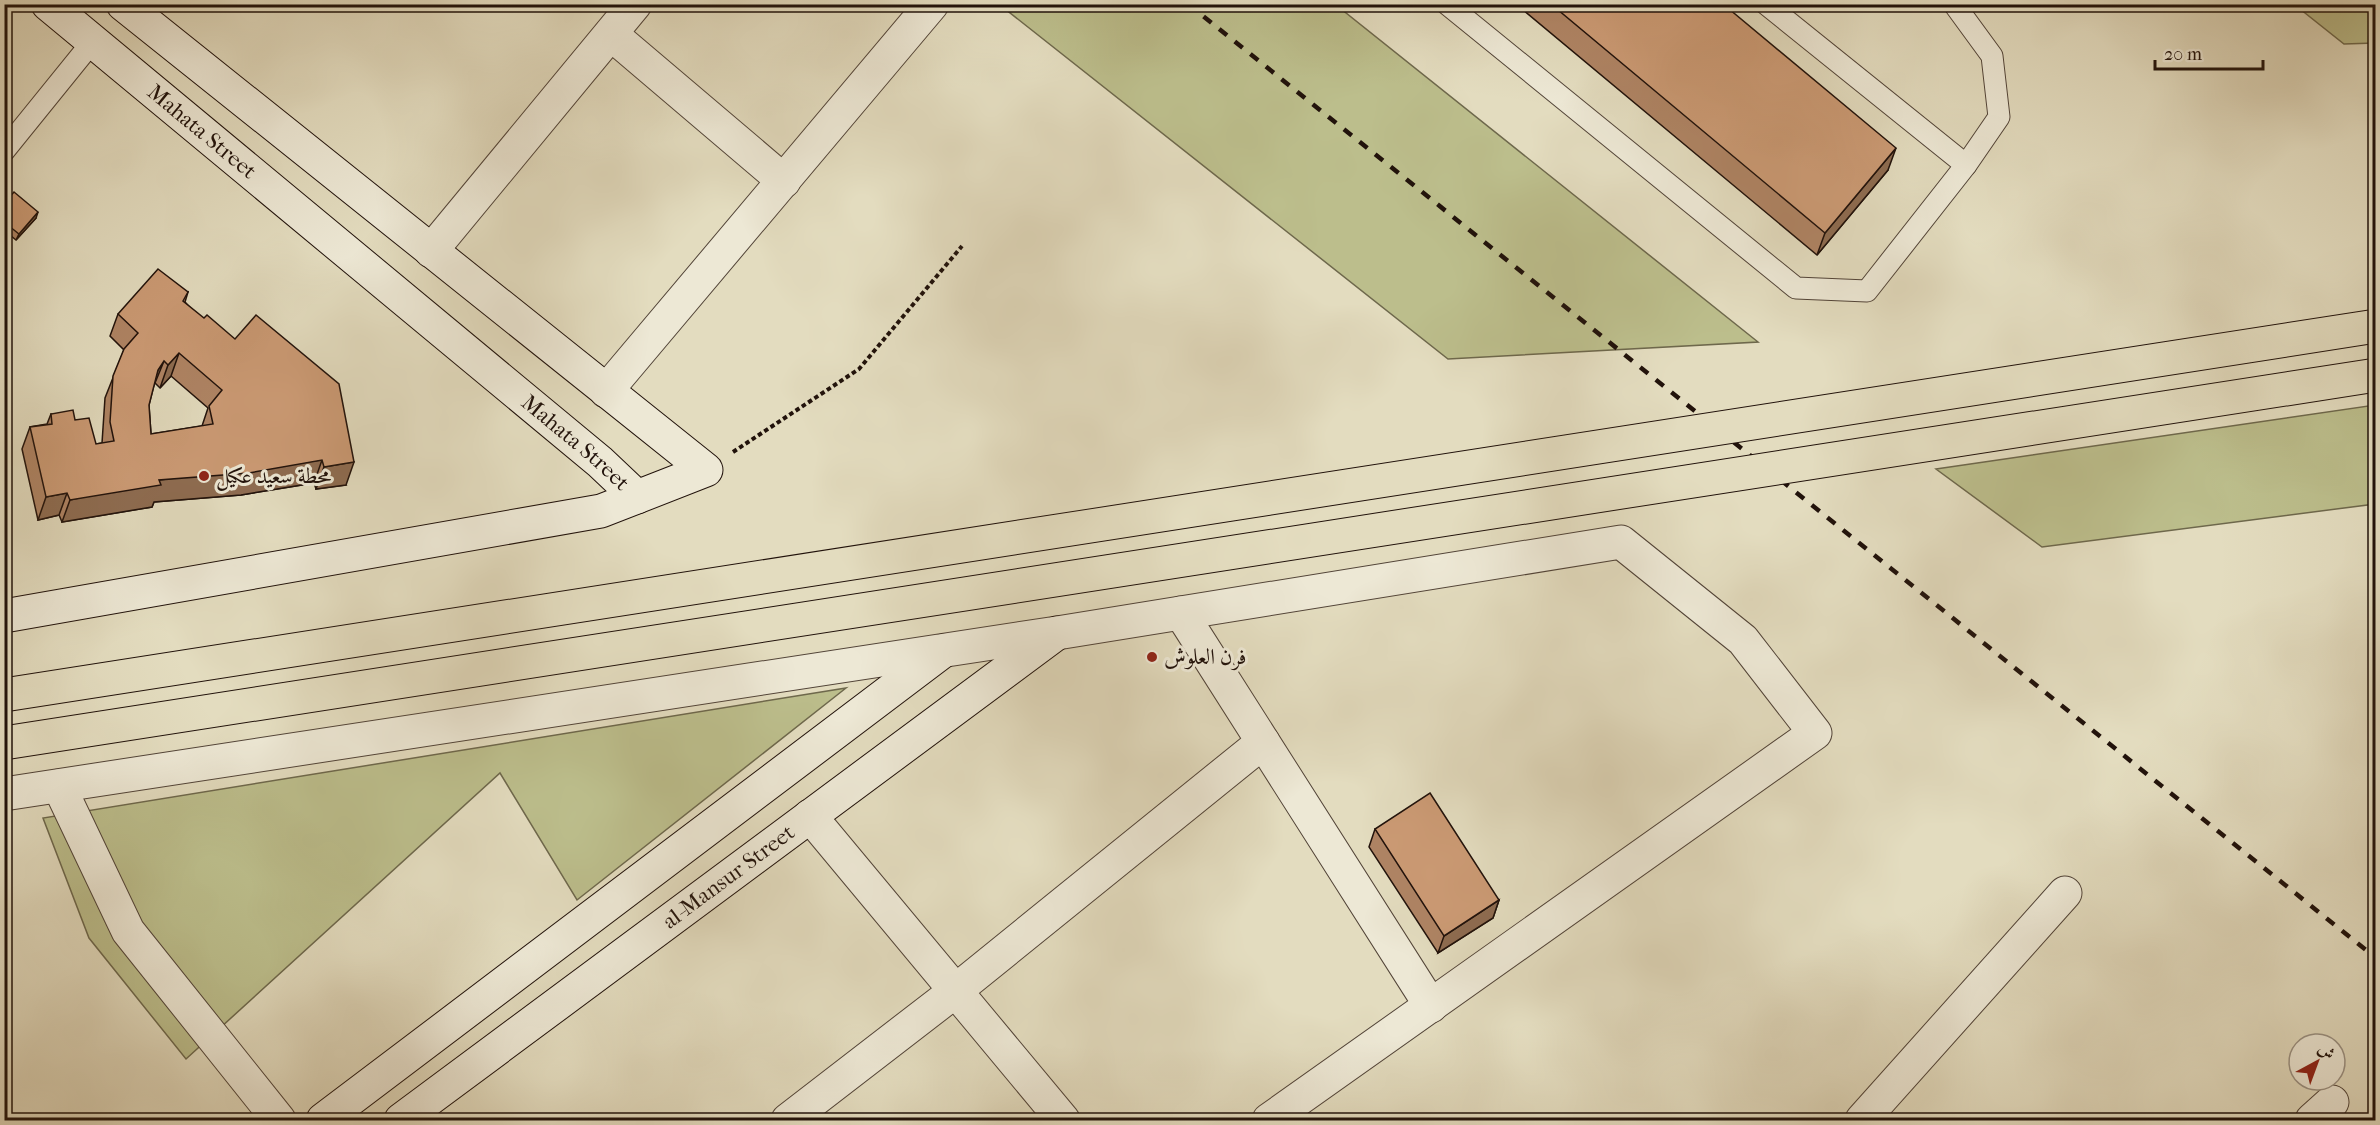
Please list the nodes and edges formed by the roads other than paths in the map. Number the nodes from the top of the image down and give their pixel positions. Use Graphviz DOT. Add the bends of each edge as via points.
graph roads {
  1 [pos="48,4"];
  2 [pos="123,4"];
  3 [pos="635,4"];
  4 [pos="932,4"];
  5 [pos="1447,4"];
  6 [pos="1766,4"];
  7 [pos="1954,4"];
  8 [pos="611,34"];
  9 [pos="93,41"];
  10 [pos="4,151"];
  11 [pos="1966,165"];
  12 [pos="784,181"];
  13 [pos="431,251"];
  14 [pos="2376,326"];
  15 [pos="2376,375"];
  16 [pos="606,390"];
  17 [pos="637,497"];
  18 [pos="1181,613"];
  19 [pos="4,616"];
  20 [pos="1057,633"];
  21 [pos="943,651"];
  22 [pos="4,695"];
  23 [pos="1263,742"];
  24 [pos="4,743"];
  25 [pos="59,786"];
  26 [pos="4,794"];
  27 [pos="810,816"];
  28 [pos="2065,893"];
  29 [pos="954,992"];
  30 [pos="1431,1006"];
  31 [pos="279,1120"];
  32 [pos="322,1120"];
  33 [pos="401,1120"];
  34 [pos="788,1120"];
  35 [pos="1063,1120"];
  36 [pos="1269,1120"];
  37 [pos="1862,1120"];
  1 -- 9 [label="street, Mahata Street"];
  2 -- 13 [label="street"];
  3 -- 8 [label="street"];
  4 -- 12 [label="street"];
  5 -- 11 [label="lane" via="1796,288 1867,291"];
  6 -- 11 [label="lane"];
  7 -- 11 [label="lane" via="1992,56 1999,117"];
  8 -- 12 [label="street"];
  8 -- 13 [label="street"];
  9 -- 10 [label="lane"];
  9 -- 17 [label="street, Mahata Street" via="600,462"];
  12 -- 16 [label="street"];
  13 -- 16 [label="street"];
  14 -- 22 [label="main road, bridge"];
  15 -- 24 [label="main road, bridge"];
  16 -- 17 [label="street, Mahata Street" via="706,470"];
  17 -- 19 [label="street" via="601,511"];
  18 -- 20 [label="street"];
  18 -- 23 [label="street"];
  18 -- 30 [label="street" via="1621,542 1743,640 1815,733"];
  20 -- 21 [label="street"];
  20 -- 27 [label="street, al-Mansur Street"];
  21 -- 25 [label="street"];
  21 -- 32 [label="street"];
  23 -- 29 [label="street"];
  23 -- 30 [label="street"];
  25 -- 26 [label="street"];
  25 -- 31 [label="street" via="128,931"];
  27 -- 29 [label="street"];
  27 -- 33 [label="street, al-Mansur Street"];
  28 -- 37 [label="street"];
  29 -- 34 [label="street"];
  29 -- 35 [label="street"];
  30 -- 36 [label="street"];
}
